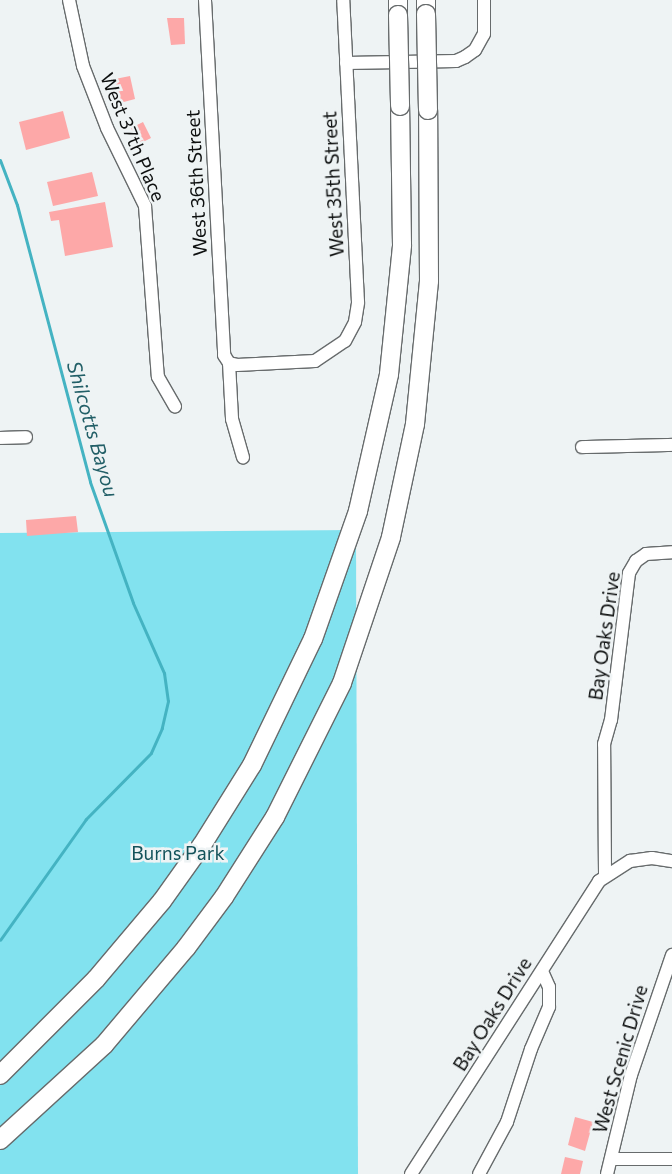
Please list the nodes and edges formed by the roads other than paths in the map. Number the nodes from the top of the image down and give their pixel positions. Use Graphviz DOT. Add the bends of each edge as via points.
graph roads {
  1 [pos="69,0"];
  2 [pos="205,0"];
  3 [pos="343,0"];
  4 [pos="484,0"];
  5 [pos="426,7"];
  6 [pos="398,8"];
  7 [pos="346,64"];
  8 [pos="228,363"];
  9 [pos="175,406"];
  10 [pos="26,437"];
  11 [pos="0,438"];
  12 [pos="672,445"];
  13 [pos="582,447"];
  14 [pos="242,457"];
  15 [pos="672,552"];
  16 [pos="672,861"];
  17 [pos="605,874"];
  18 [pos="672,955"];
  19 [pos="542,971"];
  20 [pos="0,1075"];
  21 [pos="3,1138"];
  22 [pos="611,1159"];
  23 [pos="672,1159"];
  24 [pos="411,1174"];
  25 [pos="479,1174"];
  26 [pos="607,1174"];
  1 -- 9 [label="street, West 37th Place" via="83,66 145,206 158,377"];
  2 -- 8 [label="street, West 36th Street" via="224,355"];
  3 -- 7 [label="street, West 35th Street"];
  4 -- 7 [label="street" via="484,34 475,50 465,58 456,61"];
  5 -- 21 [label="highway, bridge" via="429,281 415,424 391,537 342,683 275,817 203,926 160,983 104,1045"];
  6 -- 20 [label="highway, bridge" via="402,245 389,374 358,511 313,639 252,765 162,901 96,979"];
  7 -- 8 [label="street, West 35th Street" via="358,302 350,334 327,355 303,364"];
  8 -- 14 [label="street, West 36th Street" via="232,419"];
  10 -- 11 [label="street"];
  12 -- 13 [label="street"];
  15 -- 17 [label="street, Bay Oaks Drive" via="646,554 629,572 611,720 604,744"];
  16 -- 17 [label="street, Bay Oaks Drive" via="644,858 622,864"];
  17 -- 19 [label="street, Bay Oaks Drive"];
  18 -- 22 [label="street, West Scenic Drive" via="634,1066"];
  19 -- 24 [label="street, Bay Oaks Drive"];
  19 -- 25 [label="street" via="549,987 549,1007 531,1049 508,1122"];
  22 -- 23 [label="street"];
  22 -- 26 [label="street, West Scenic Drive"];
}
